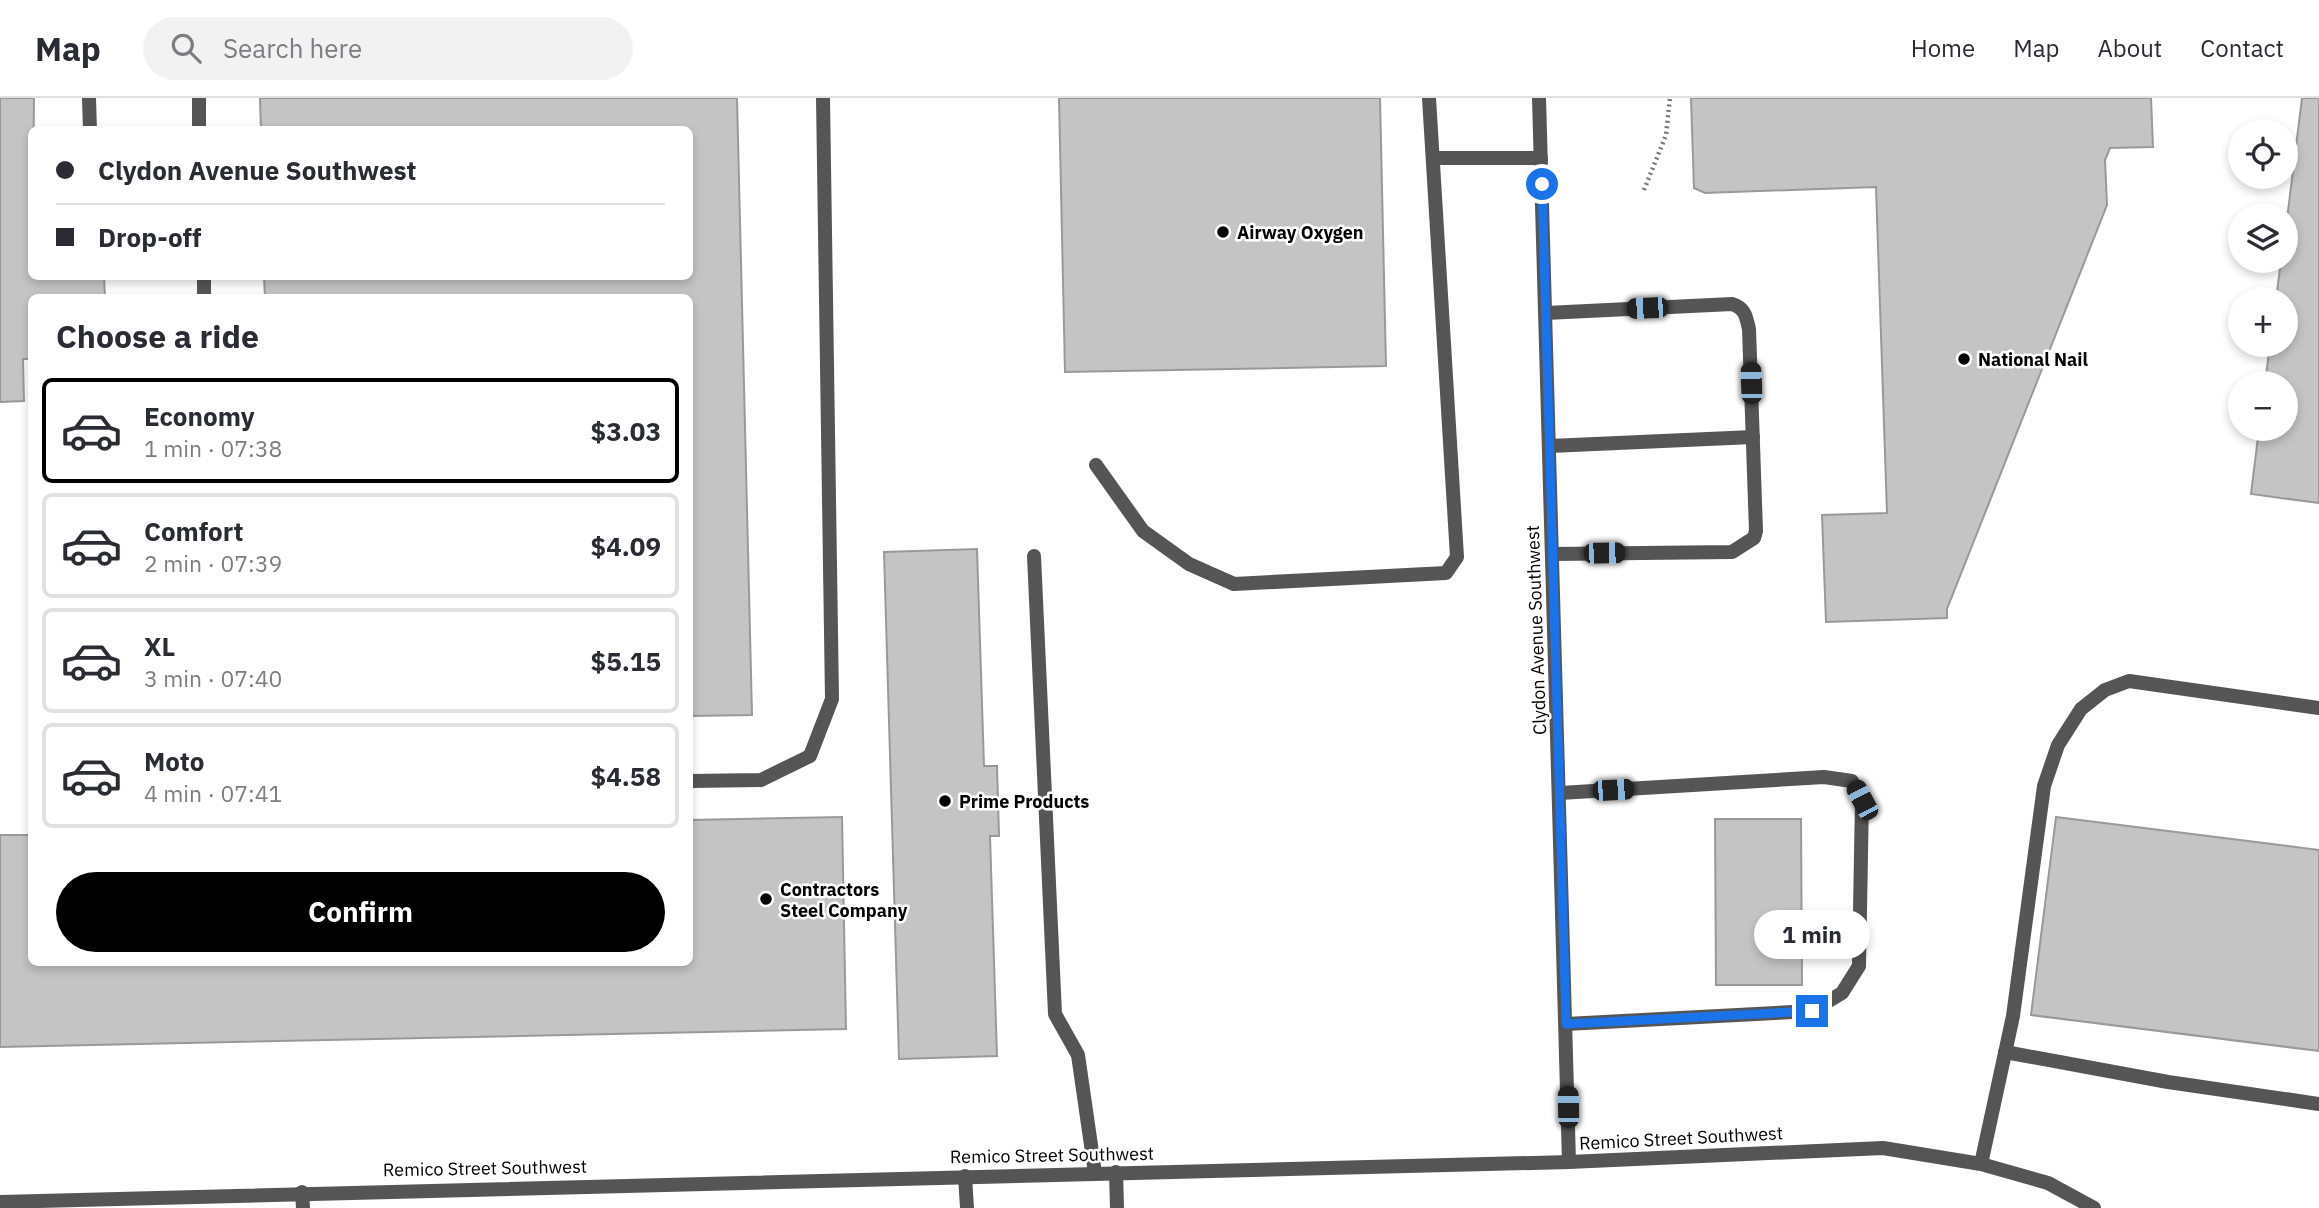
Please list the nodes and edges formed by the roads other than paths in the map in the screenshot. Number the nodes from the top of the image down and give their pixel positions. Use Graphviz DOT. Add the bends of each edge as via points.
graph roads {
  1 [pos="89,98"];
  2 [pos="198,98"];
  3 [pos="823,98"];
  4 [pos="1429,98"];
  5 [pos="1539,98"];
  6 [pos="90,126"];
  7 [pos="200,126"];
  8 [pos="1433,158"];
  9 [pos="1541,158"];
  10 [pos="1546,313"];
  11 [pos="1753,437"];
  12 [pos="1550,446"];
  13 [pos="1096,465"];
  14 [pos="1553,554"];
  15 [pos="1034,556"];
  16 [pos="2319,708"];
  17 [pos="693,781"];
  18 [pos="1560,793"];
  19 [pos="1566,1024"];
  20 [pos="2005,1052"];
  21 [pos="2319,1104"];
  22 [pos="1569,1162"];
  23 [pos="1981,1164"];
  24 [pos="1116,1172"];
  25 [pos="1095,1173"];
  26 [pos="965,1177"];
  27 [pos="302,1192"];
  28 [pos="0,1202"];
  29 [pos="303,1208"];
  30 [pos="967,1208"];
  31 [pos="1116,1208"];
  32 [pos="2094,1208"];
  1 -- 6 [label="street"];
  2 -- 7 [label="street"];
  3 -- 17 [label="street" via="832,699 810,756 761,779"];
  4 -- 8 [label="street"];
  5 -- 9 [label="street, Clydon Avenue Southwest"];
  8 -- 9 [label="street"];
  8 -- 13 [label="street" via="1457,557 1446,573 1234,584 1189,564 1143,531"];
  9 -- 10 [label="street, Clydon Avenue Southwest"];
  10 -- 11 [label="street" via="1740,307 1749,329"];
  10 -- 12 [label="street, Clydon Avenue Southwest"];
  11 -- 12 [label="street"];
  11 -- 14 [label="street" via="1756,531 1745,545 1731,552"];
  12 -- 14 [label="street, Clydon Avenue Southwest"];
  14 -- 18 [label="street, Clydon Avenue Southwest"];
  15 -- 25 [label="street" via="1055,1014 1078,1055"];
  16 -- 20 [label="street" via="2129,681 2105,690 2081,709 2058,745 2044,786"];
  18 -- 19 [label="street, Clydon Avenue Southwest"];
  18 -- 19 [label="street" via="1824,777 1852,781 1862,800 1859,966 1842,993 1812,1011"];
  19 -- 22 [label="street, Clydon Avenue Southwest"];
  20 -- 21 [label="street"];
  20 -- 23 [label="street"];
  22 -- 23 [label="street, Remico Street Southwest" via="1883,1148"];
  22 -- 24 [label="street, Remico Street Southwest"];
  23 -- 32 [label="street, Remico Street Southwest" via="2048,1183"];
  24 -- 25 [label="street, Remico Street Southwest"];
  24 -- 31 [label="street"];
  25 -- 26 [label="street, Remico Street Southwest"];
  26 -- 27 [label="street, Remico Street Southwest"];
  26 -- 30 [label="street"];
  27 -- 28 [label="street, Remico Street Southwest"];
  27 -- 29 [label="street"];
}
